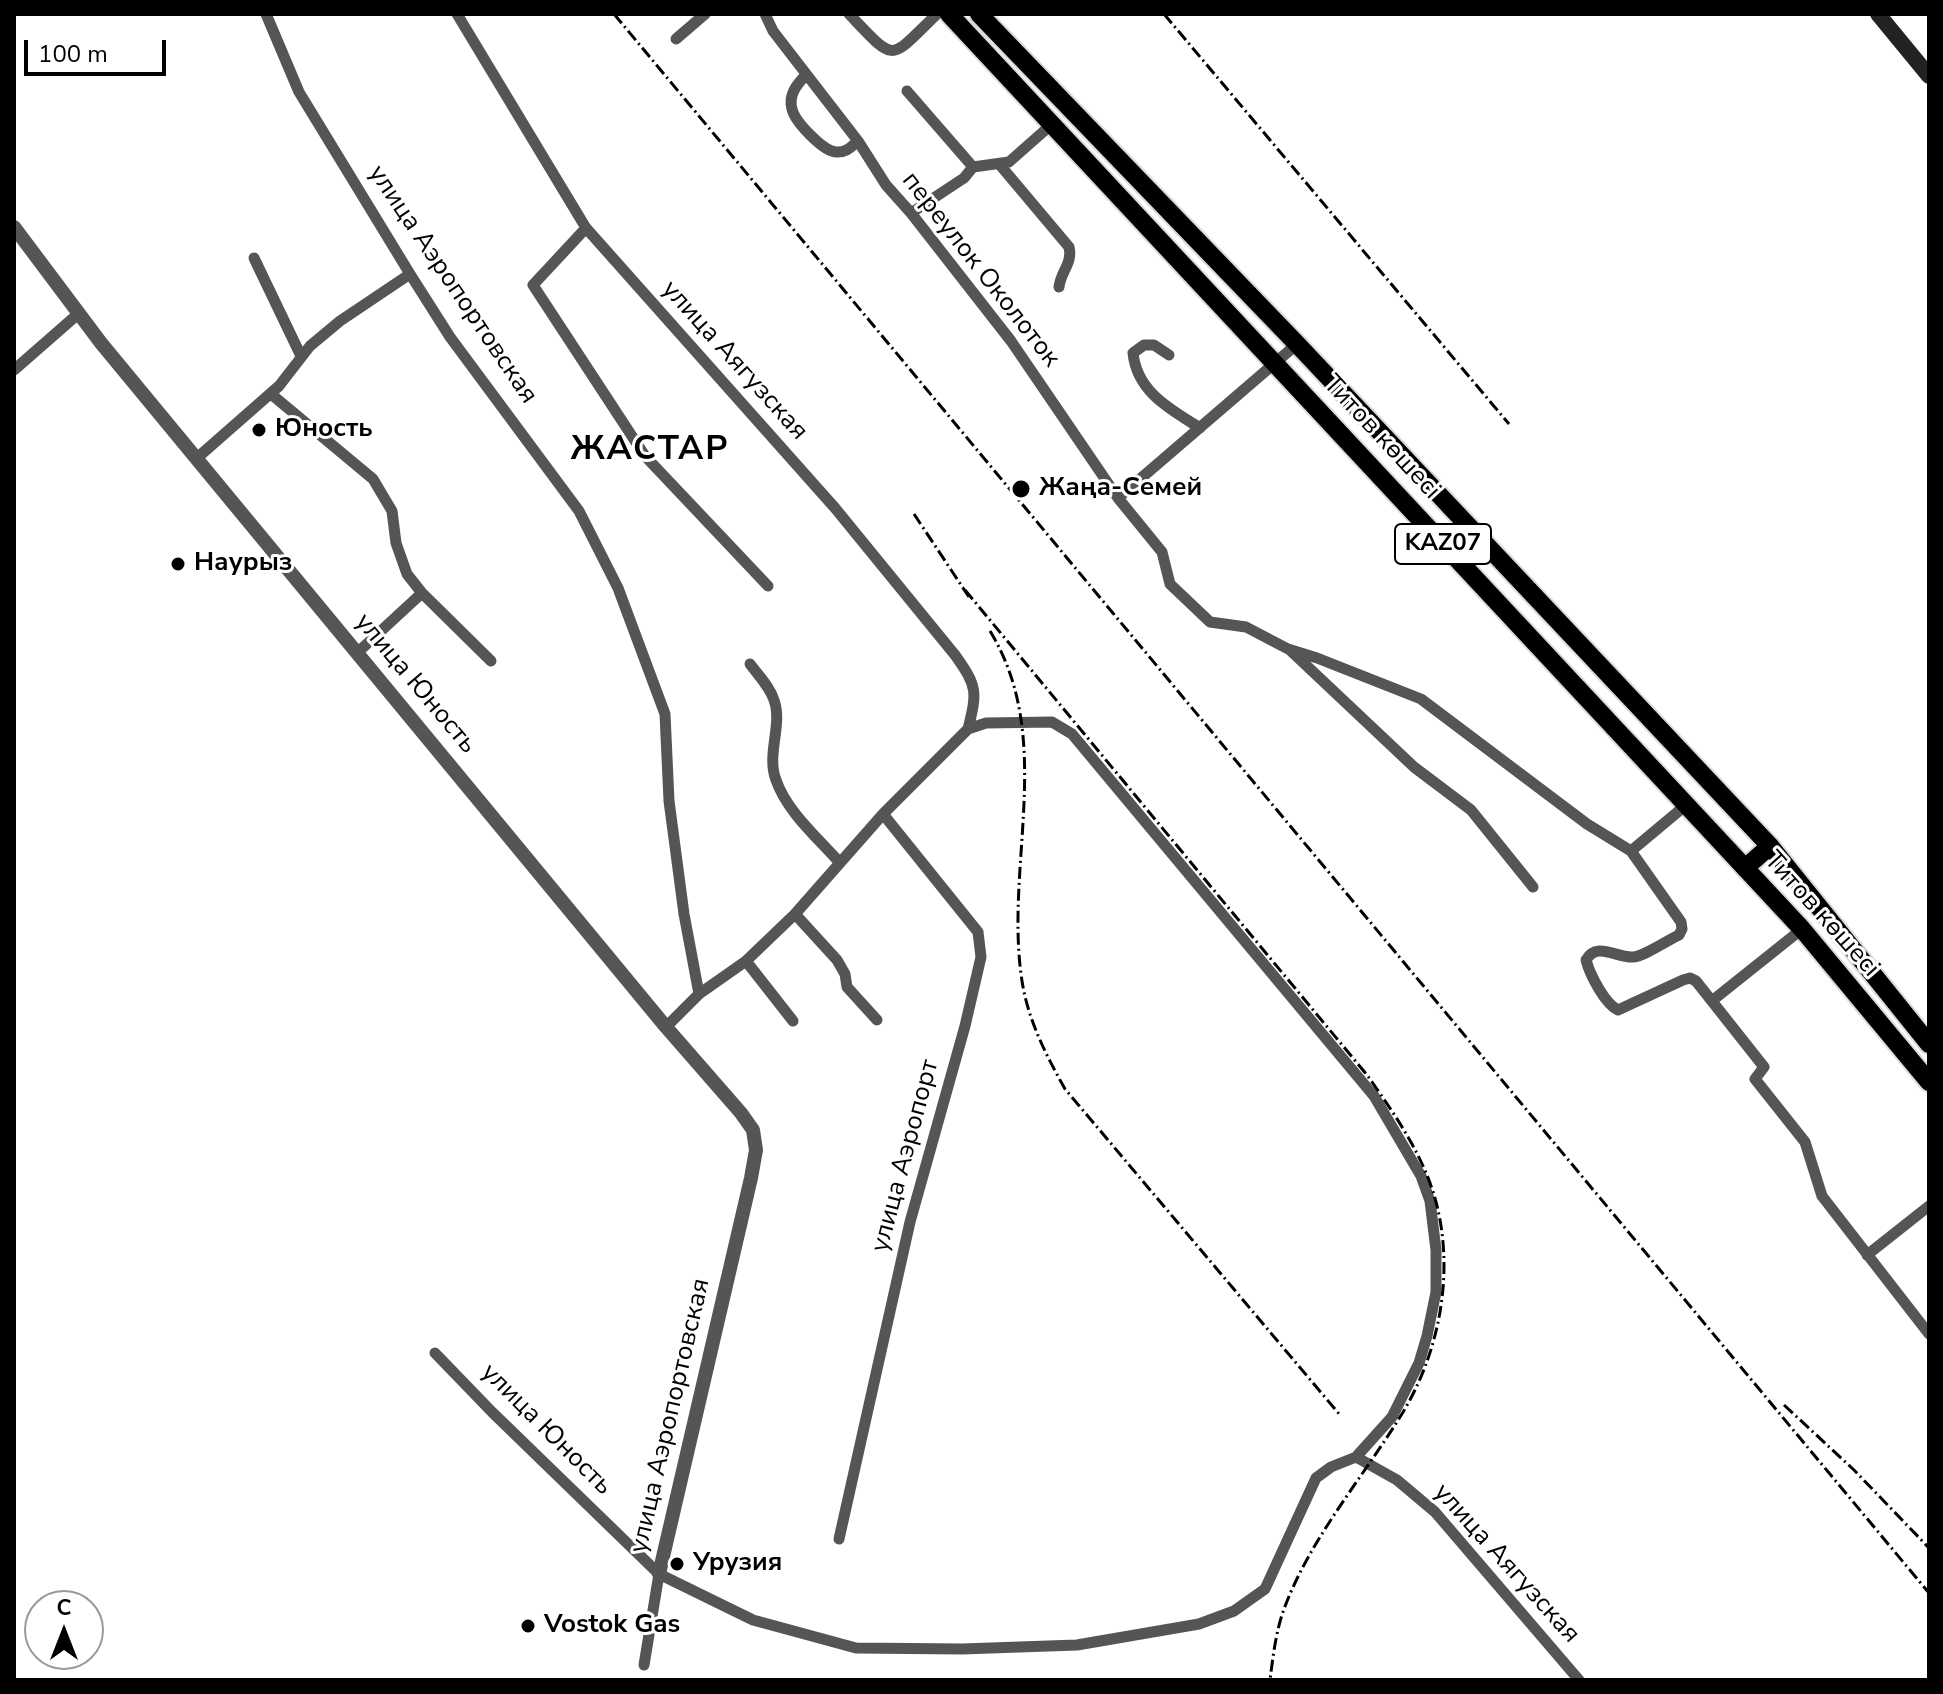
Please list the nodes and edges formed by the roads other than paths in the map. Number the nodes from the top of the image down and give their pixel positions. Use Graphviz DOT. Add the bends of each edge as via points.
graph roads {
  1 [pos="266,14"];
  2 [pos="457,14"];
  3 [pos="705,14"];
  4 [pos="765,14"];
  5 [pos="849,14"];
  6 [pos="949,14"];
  7 [pos="979,14"];
  8 [pos="1878,14"];
  9 [pos="928,17"];
  10 [pos="676,39"];
  11 [pos="806,75"];
  12 [pos="1929,76"];
  13 [pos="907,91"];
  14 [pos="1052,124"];
  15 [pos="858,141"];
  16 [pos="1000,165"];
  17 [pos="973,167"];
  18 [pos="911,213"];
  19 [pos="14,227"];
  20 [pos="586,228"];
  21 [pos="254,258"];
  22 [pos="410,274"];
  23 [pos="1059,287"];
  24 [pos="78,314"];
  25 [pos="1297,344"];
  26 [pos="1169,355"];
  27 [pos="301,356"];
  28 [pos="1276,363"];
  29 [pos="14,370"];
  30 [pos="271,394"];
  31 [pos="1200,428"];
  32 [pos="197,458"];
  33 [pos="1118,498"];
  34 [pos="768,586"];
  35 [pos="422,593"];
  36 [pos="1288,649"];
  37 [pos="357,653"];
  38 [pos="491,661"];
  39 [pos="750,664"];
  40 [pos="968,729"];
  41 [pos="1686,805"];
  42 [pos="883,814"];
  43 [pos="1770,846"];
  44 [pos="1631,851"];
  45 [pos="840,863"];
  46 [pos="1745,868"];
  47 [pos="1533,887"];
  48 [pos="795,914"];
  49 [pos="1802,929"];
  50 [pos="746,961"];
  51 [pos="699,994"];
  52 [pos="1713,1000"];
  53 [pos="877,1020"];
  54 [pos="793,1021"];
  55 [pos="666,1027"];
  56 [pos="1929,1044"];
  57 [pos="1929,1082"];
  58 [pos="751,1178"];
  59 [pos="1929,1206"];
  60 [pos="1867,1255"];
  61 [pos="1929,1334"];
  62 [pos="435,1353"];
  63 [pos="1356,1457"];
  64 [pos="839,1539"];
  65 [pos="659,1574"];
  66 [pos="644,1665"];
  67 [pos="1579,1680"];
  1 -- 22 [label="street, улица Аэропортовская" via="299,92"];
  2 -- 20 [label="street, улица Аягузская"];
  3 -- 10 [label="street"];
  4 -- 11 [label="street, переулок Околоток"];
  5 -- 9 [label="street" via="884,50 893,52"];
  6 -- 14 [label="main road, Титов көшесі / KAZ07"];
  7 -- 25 [label="main road, Титов көшесі / KAZ07"];
  8 -- 12 [label="main road"];
  11 -- 15 [label="street, переулок Околоток"];
  11 -- 15 [label="street" via="795,86 792,108 803,127 835,152 845,152"];
  13 -- 17 [label="street"];
  14 -- 16 [label="street"];
  14 -- 28 [label="main road, Титов көшесі / KAZ07"];
  15 -- 18 [label="street, переулок Околоток"];
  16 -- 17 [label="street"];
  16 -- 23 [label="street" via="1069,247"];
  17 -- 18 [label="street"];
  18 -- 33 [label="street, переулок Околоток" via="1011,341"];
  19 -- 24 [label="street, улица Юность"];
  20 -- 34 [label="street" via="533,285 645,456"];
  20 -- 40 [label="street, улица Аягузская" via="835,508 955,655 974,689"];
  21 -- 27 [label="street"];
  22 -- 27 [label="street" via="340,321"];
  22 -- 51 [label="street, улица Аэропортовская" via="450,337 579,511 618,588 665,714 669,801"];
  24 -- 29 [label="street"];
  24 -- 32 [label="street, улица Юность"];
  25 -- 28 [label="street"];
  25 -- 43 [label="main road, Титов көшесі / KAZ07"];
  26 -- 31 [label="street" via="1144,345 1133,353 1134,364 1152,395"];
  27 -- 30 [label="street"];
  28 -- 31 [label="street"];
  28 -- 41 [label="main road, Титов көшесі / KAZ07"];
  30 -- 32 [label="street"];
  30 -- 35 [label="street" via="373,479 392,511 407,574"];
  31 -- 33 [label="street"];
  32 -- 37 [label="street, улица Юность"];
  33 -- 36 [label="street, переулок Околоток" via="1162,552 1170,584 1210,622 1246,627"];
  35 -- 37 [label="street"];
  35 -- 38 [label="street"];
  36 -- 44 [label="street" via="1421,699"];
  36 -- 47 [label="street" via="1414,767 1471,810"];
  37 -- 55 [label="street, улица Юность"];
  39 -- 45 [label="street" via="774,700 775,780"];
  40 -- 42 [label="street"];
  40 -- 63 [label="street" via="986,723 1052,722 1072,734 1374,1096 1421,1176 1436,1250 1436,1292 1427,1336 1392,1417"];
  41 -- 44 [label="street"];
  41 -- 46 [label="main road, Титов көшесі / KAZ07"];
  42 -- 45 [label="street"];
  42 -- 64 [label="street, улица Аэропорт" via="978,932 981,957 910,1222"];
  43 -- 46 [label="main road"];
  43 -- 56 [label="main road, Титов көшесі / KAZ07"];
  44 -- 52 [label="street" via="1682,929 1634,957 1600,950 1589,954 1588,967 1614,1010 1690,978"];
  45 -- 48 [label="street"];
  46 -- 49 [label="main road, Титов көшесі / KAZ07"];
  48 -- 50 [label="street"];
  48 -- 53 [label="street" via="837,960 847,987"];
  49 -- 52 [label="street"];
  49 -- 57 [label="main road, Титов көшесі / KAZ07"];
  50 -- 51 [label="street"];
  50 -- 54 [label="street"];
  51 -- 55 [label="street"];
  52 -- 60 [label="street" via="1764,1067 1755,1079 1805,1142 1822,1196"];
  55 -- 58 [label="street, улица Юность" via="753,1130"];
  58 -- 65 [label="street, улица Аэропортовская"];
  59 -- 60 [label="street"];
  60 -- 61 [label="street"];
  62 -- 65 [label="street, улица Юность"];
  63 -- 65 [label="street, улица Юность" via="1316,1478 1265,1589 1234,1611 1199,1624 1077,1645 856,1648 753,1620"];
  63 -- 67 [label="street, улица Аягузская" via="1397,1480 1445,1524"];
  65 -- 66 [label="street, улица Аэропортовская"];
}
